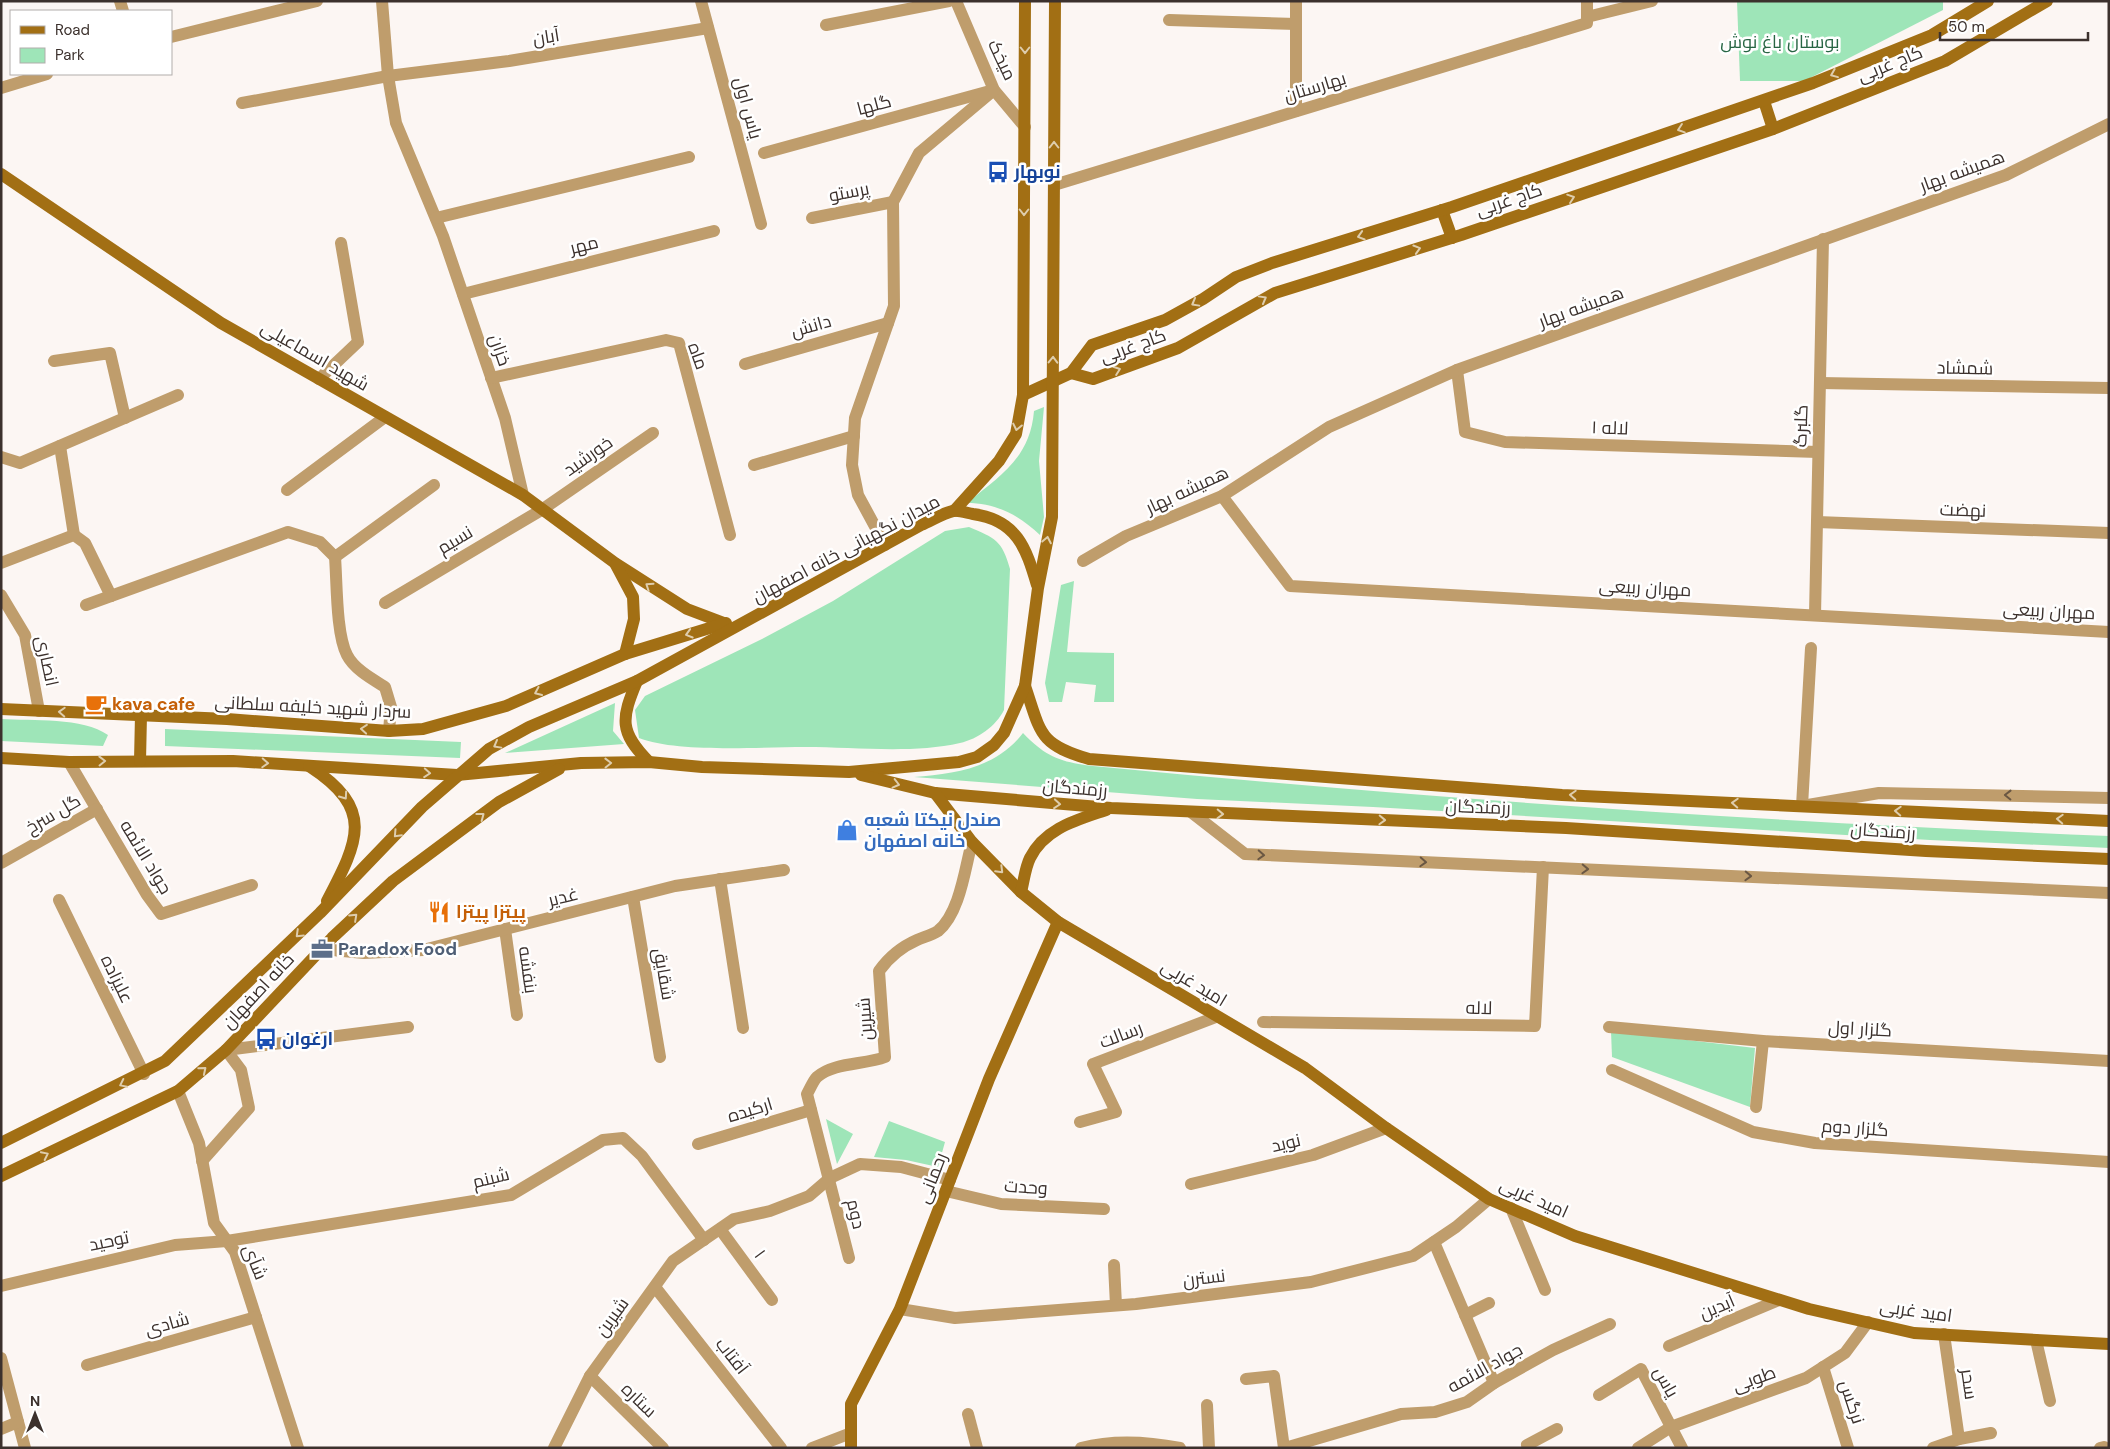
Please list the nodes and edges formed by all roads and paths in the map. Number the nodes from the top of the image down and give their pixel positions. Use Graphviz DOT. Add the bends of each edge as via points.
graph roads {
  1 [pos="317,1"];
  2 [pos="382,1"];
  3 [pos="701,1"];
  4 [pos="949,1"];
  5 [pos="956,1"];
  6 [pos="1025,1"];
  7 [pos="1055,1"];
  8 [pos="1296,1"];
  9 [pos="1588,1"];
  10 [pos="1652,1"];
  11 [pos="1988,1"];
  12 [pos="2047,1"];
  13 [pos="1169,20"];
  14 [pos="1587,20"];
  15 [pos="1296,24"];
  16 [pos="826,25"];
  17 [pos="708,28"];
  18 [pos="172,37"];
  19 [pos="43,75"];
  20 [pos="388,76"];
  21 [pos="1,88"];
  22 [pos="994,90"];
  23 [pos="1764,101"];
  24 [pos="242,103"];
  25 [pos="1296,111"];
  26 [pos="2109,124"];
  27 [pos="1024,127"];
  28 [pos="1774,129"];
  29 [pos="764,153"];
  30 [pos="689,158"];
  31 [pos="1,174"];
  32 [pos="1054,185"];
  33 [pos="893,202"];
  34 [pos="1442,210"];
  35 [pos="436,218"];
  36 [pos="812,218"];
  37 [pos="761,224"];
  38 [pos="714,231"];
  39 [pos="1452,238"];
  40 [pos="1823,239"];
  41 [pos="342,243"];
  42 [pos="463,294"];
  43 [pos="888,323"];
  44 [pos="54,361"];
  45 [pos="744,364"];
  46 [pos="1457,370"];
  47 [pos="1071,373"];
  48 [pos="491,378"];
  49 [pos="319,379"];
  50 [pos="1052,382"];
  51 [pos="1820,383"];
  52 [pos="2109,388"];
  53 [pos="178,395"];
  54 [pos="1023,395"];
  55 [pos="385,416"];
  56 [pos="125,418"];
  57 [pos="653,433"];
  58 [pos="854,436"];
  59 [pos="60,446"];
  60 [pos="1818,452"];
  61 [pos="1,457"];
  62 [pos="754,464"];
  63 [pos="434,485"];
  64 [pos="287,490"];
  65 [pos="523,495"];
  66 [pos="1222,496"];
  67 [pos="543,508"];
  68 [pos="954,511"];
  69 [pos="1817,522"];
  70 [pos="2109,533"];
  71 [pos="74,535"];
  72 [pos="730,535"];
  73 [pos="885,545"];
  74 [pos="335,558"];
  75 [pos="1083,561"];
  76 [pos="1,563"];
  77 [pos="615,563"];
  78 [pos="1038,588"];
  79 [pos="1,595"];
  80 [pos="111,596"];
  81 [pos="385,602"];
  82 [pos="86,606"];
  83 [pos="1815,615"];
  84 [pos="753,618"];
  85 [pos="724,623"];
  86 [pos="2109,632"];
  87 [pos="1811,648"];
  88 [pos="625,654"];
  89 [pos="637,682"];
  90 [pos="1024,686"];
  91 [pos="1,709"];
  92 [pos="39,710"];
  93 [pos="142,715"];
  94 [pos="389,731"];
  95 [pos="1,758"];
  96 [pos="140,761"];
  97 [pos="69,762"];
  98 [pos="649,762"];
  99 [pos="568,764"];
  100 [pos="307,765"];
  101 [pos="849,772"];
  102 [pos="456,775"];
  103 [pos="935,793"];
  104 [pos="2109,798"];
  105 [pos="1802,806"];
  106 [pos="1111,808"];
  107 [pos="97,809"];
  108 [pos="1191,812"];
  109 [pos="2109,821"];
  110 [pos="972,842"];
  111 [pos="2109,859"];
  112 [pos="1,863"];
  113 [pos="1543,868"];
  114 [pos="784,870"];
  115 [pos="720,879"];
  116 [pos="252,885"];
  117 [pos="1021,892"];
  118 [pos="2109,893"];
  119 [pos="633,897"];
  120 [pos="59,900"];
  121 [pos="320,913"];
  122 [pos="1058,922"];
  123 [pos="505,930"];
  124 [pos="322,949"];
  125 [pos="517,1015"];
  126 [pos="1216,1017"];
  127 [pos="1263,1022"];
  128 [pos="408,1027"];
  129 [pos="1609,1027"];
  130 [pos="743,1028"];
  131 [pos="1763,1041"];
  132 [pos="226,1050"];
  133 [pos="660,1057"];
  134 [pos="2109,1061"];
  135 [pos="1612,1070"];
  136 [pos="144,1074"];
  137 [pos="178,1091"];
  138 [pos="1756,1107"];
  139 [pos="811,1110"];
  140 [pos="1080,1122"];
  141 [pos="1386,1128"];
  142 [pos="1,1143"];
  143 [pos="698,1144"];
  144 [pos="202,1161"];
  145 [pos="2109,1162"];
  146 [pos="1,1176"];
  147 [pos="830,1178"];
  148 [pos="1191,1184"];
  149 [pos="948,1185"];
  150 [pos="1489,1199"];
  151 [pos="1511,1208"];
  152 [pos="1104,1209"];
  153 [pos="720,1229"];
  154 [pos="704,1240"];
  155 [pos="227,1241"];
  156 [pos="1434,1242"];
  157 [pos="848,1258"];
  158 [pos="1114,1265"];
  159 [pos="1,1286"];
  160 [pos="655,1287"];
  161 [pos="1545,1290"];
  162 [pos="772,1300"];
  163 [pos="1779,1300"];
  164 [pos="1488,1303"];
  165 [pos="1116,1305"];
  166 [pos="900,1309"];
  167 [pos="1465,1315"];
  168 [pos="256,1317"];
  169 [pos="1868,1322"];
  170 [pos="1610,1324"];
  171 [pos="1944,1334"];
  172 [pos="2036,1340"];
  173 [pos="2109,1344"];
  174 [pos="1669,1346"];
  175 [pos="1,1358"];
  176 [pos="87,1365"];
  177 [pos="1823,1367"];
  178 [pos="590,1376"];
  179 [pos="1246,1379"];
  180 [pos="1494,1383"];
  181 [pos="1599,1395"];
  182 [pos="2050,1401"];
  183 [pos="1207,1405"];
  184 [pos="968,1414"];
  185 [pos="18,1422"];
  186 [pos="1671,1427"];
  187 [pos="1,1429"];
  188 [pos="1557,1429"];
  189 [pos="851,1432"];
  190 [pos="1991,1433"];
  191 [pos="1959,1439"];
  192 [pos="25,1448"];
  193 [pos="298,1448"];
  194 [pos="554,1448"];
  195 [pos="663,1448"];
  196 [pos="781,1448"];
  197 [pos="812,1448"];
  198 [pos="851,1448"];
  199 [pos="977,1448"];
  200 [pos="1081,1448"];
  201 [pos="1180,1448"];
  202 [pos="1209,1448"];
  203 [pos="1285,1448"];
  204 [pos="1528,1448"];
  205 [pos="1638,1448"];
  206 [pos="1682,1448"];
  207 [pos="1848,1448"];
  208 [pos="1933,1448"];
  1 -- 18 [label="street"];
  2 -- 20 [label="street, خزان"];
  3 -- 17 [label="street, یاس اول"];
  4 -- 16 [label="street"];
  5 -- 22 [label="street, میخک"];
  6 -- 27 [label="main road, one-way"];
  32 -- 7 [label="main road, one-way"];
  8 -- 15 [label="street"];
  9 -- 14 [label="street"];
  10 -- 14 [label="street, بهارستان"];
  11 -- 23 [label="main road, کاج غربی, one-way" via="1932,35"];
  12 -- 28 [label="main road, کاج غربی" via="1945,61"];
  13 -- 15 [label="street"];
  14 -- 25 [label="street, بهارستان"];
  15 -- 25 [label="street"];
  17 -- 20 [label="street, آبان" via="510,61"];
  17 -- 37 [label="street, یاس اول"];
  19 -- 21 [label="street"];
  20 -- 24 [label="street, آبان"];
  20 -- 35 [label="street, خزان" via="396,123"];
  22 -- 27 [label="street, میخک"];
  22 -- 29 [label="street, گلها"];
  22 -- 33 [label="street" via="919,153"];
  23 -- 28 [label="main road"];
  23 -- 34 [label="main road, کاج غربی, one-way"];
  25 -- 32 [label="street, بهارستان"];
  26 -- 40 [label="street, همیشه بهار" via="2006,175"];
  27 -- 54 [label="main road, one-way"];
  39 -- 28 [label="main road, کاج غربی, one-way"];
  30 -- 35 [label="street"];
  31 -- 49 [label="main road, شهید اسماعیلی" via="221,323"];
  50 -- 32 [label="main road, one-way"];
  33 -- 36 [label="street, پرستو"];
  33 -- 43 [label="street" via="894,306"];
  34 -- 39 [label="main road"];
  34 -- 47 [label="main road, کاج غربی, one-way" via="1236,277 1165,320 1092,345"];
  35 -- 42 [label="street, خزان"];
  38 -- 42 [label="street, مهر"];
  47 -- 39 [label="main road, کاج غربی, one-way" via="1093,379 1178,348 1275,292"];
  40 -- 46 [label="street, همیشه بهار"];
  40 -- 51 [label="street, گلبرگ"];
  41 -- 49 [label="street" via="358,342"];
  42 -- 48 [label="street, خزان"];
  43 -- 45 [label="street, دانش"];
  43 -- 58 [label="street" via="855,418"];
  44 -- 56 [label="street" via="110,353"];
  46 -- 60 [label="street, لاله ۱" via="1464,432 1505,442"];
  46 -- 66 [label="street, همیشه بهار" via="1329,427"];
  47 -- 50 [label="main road"];
  48 -- 65 [label="street, خزان" via="505,418"];
  48 -- 72 [label="street, ماه" via="666,340 679,344"];
  49 -- 55 [label="main road, شهید اسماعیلی"];
  50 -- 54 [label="main road"];
  78 -- 50 [label="main road, one-way" via="1052,517"];
  51 -- 52 [label="street, شمشاد"];
  51 -- 60 [label="street, گلبرگ"];
  53 -- 56 [label="street"];
  54 -- 68 [label="main road, one-way" via="1016,434 999,461"];
  55 -- 64 [label="street"];
  55 -- 65 [label="main road, شهید اسماعیلی"];
  56 -- 59 [label="street"];
  57 -- 67 [label="street, خورشید"];
  58 -- 62 [label="street"];
  58 -- 73 [label="street" via="852,465 858,495"];
  59 -- 61 [label="street" via="20,462"];
  59 -- 71 [label="street"];
  60 -- 69 [label="street, گلبرگ"];
  63 -- 74 [label="street"];
  65 -- 67 [label="main road, شهید اسماعیلی"];
  66 -- 75 [label="street, همیشه بهار" via="1126,536"];
  66 -- 83 [label="street, مهران ربیعی" via="1290,586"];
  67 -- 77 [label="main road, شهید اسماعیلی"];
  67 -- 81 [label="street, نسیم"];
  68 -- 73 [label="main road, میدان نگهبانی خانه اصفهان"];
  68 -- 78 [label="main road, میدان نگهبانی خانه اصفهان" via="978,514 1000,522 1015,535 1027,552"];
  69 -- 70 [label="street, نهضت"];
  69 -- 83 [label="street, گلبرگ"];
  71 -- 76 [label="street"];
  71 -- 80 [label="street" via="85,543"];
  73 -- 84 [label="main road, میدان نگهبانی خانه اصفهان"];
  74 -- 80 [label="street" via="320,542 288,532"];
  74 -- 94 [label="street" via="339,620 347,655 365,675 385,687 391,707"];
  85 -- 77 [label="main road, شهید اسماعیلی, one-way" via="687,609"];
  77 -- 88 [label="main road, شهید اسماعیلی" via="633,597 634,620"];
  78 -- 90 [label="main road, میدان نگهبانی خانه اصفهان"];
  79 -- 92 [label="street, انصاری" via="24,636"];
  80 -- 82 [label="street"];
  83 -- 86 [label="street, مهران ربیعی"];
  84 -- 85 [label="main road, سردار شهید خلیفه سلطانی"];
  84 -- 89 [label="main road, میدان نگهبانی خانه اصفهان"];
  85 -- 88 [label="main road, سردار شهید خلیفه سلطانی, one-way"];
  87 -- 105 [label="street"];
  88 -- 94 [label="main road, سردار شهید خلیفه سلطانی, one-way" via="506,706 423,730"];
  89 -- 98 [label="main road" via="626,707 626,729 633,746"];
  89 -- 102 [label="main road, میدان نگهبانی خانه اصفهان, one-way" via="529,726 489,749"];
  90 -- 101 [label="main road, میدان نگهبانی خانه اصفهان" via="1004,733 994,745 977,756 959,762"];
  105 -- 90 [label="main road, رزمندگان, one-way" via="1562,795 1089,759 1064,752 1046,740"];
  91 -- 92 [label="main road, سردار شهید خلیفه سلطانی"];
  93 -- 92 [label="main road, سردار شهید خلیفه سلطانی, one-way"];
  94 -- 93 [label="main road, سردار شهید خلیفه سلطانی, one-way"];
  93 -- 96 [label="main road"];
  95 -- 97 [label="main road"];
  97 -- 96 [label="main road, one-way"];
  96 -- 100 [label="main road, one-way"];
  97 -- 107 [label="street, جواد الائمه"];
  99 -- 98 [label="main road, میدان نگهبانی خانه اصفهان, one-way"];
  98 -- 101 [label="main road, میدان نگهبانی خانه اصفهان"];
  99 -- 102 [label="main road, میدان نگهبانی خانه اصفهان"];
  124 -- 99 [label="main road, خانه اصفهان, one-way" via="393,881 499,802"];
  100 -- 102 [label="main road, one-way"];
  100 -- 121 [label="main road, one-way" via="346,796 354,817 354,836 347,863"];
  101 -- 103 [label="main road, رزمندگان, one-way"];
  102 -- 121 [label="main road, خانه اصفهان, one-way"];
  103 -- 106 [label="main road, رزمندگان, one-way"];
  103 -- 110 [label="main road, امید غربی"];
  104 -- 105 [label="street, one-way" via="1879,793"];
  109 -- 105 [label="main road, رزمندگان, one-way"];
  106 -- 108 [label="main road, رزمندگان"];
  106 -- 117 [label="main road" via="1074,820 1051,832 1030,858"];
  107 -- 112 [label="street, گل سرخ"];
  107 -- 116 [label="street, جواد الائمه" via="161,914"];
  108 -- 111 [label="main road, رزمندگان, one-way" via="1566,828"];
  108 -- 113 [label="street, one-way" via="1245,854"];
  110 -- 117 [label="main road, امید غربی, one-way"];
  110 -- 139 [label="street, شیرین" via="949,919 937,931 889,957 879,971 885,1057 832,1069 817,1077 807,1094"];
  113 -- 118 [label="street, one-way"];
  113 -- 127 [label="street, لاله" via="1535,1026"];
  114 -- 115 [label="street, غدیر"];
  115 -- 119 [label="street, غدیر"];
  115 -- 130 [label="street"];
  117 -- 122 [label="main road, امید غربی"];
  119 -- 123 [label="street, غدیر"];
  119 -- 133 [label="street, شقایق"];
  120 -- 136 [label="street, علیزاده"];
  121 -- 136 [label="main road, خانه اصفهان, one-way" via="196,1034"];
  122 -- 126 [label="main road, امید غربی"];
  122 -- 149 [label="main road, رحمانی" via="989,1079"];
  123 -- 124 [label="street, غدیر" via="423,950 364,953"];
  123 -- 125 [label="street, بنفشه"];
  124 -- 132 [label="main road, خانه اصفهان"];
  126 -- 140 [label="street, رسالت" via="1093,1064 1116,1112"];
  126 -- 141 [label="main road, امید غربی" via="1304,1068"];
  128 -- 132 [label="street"];
  129 -- 131 [label="street, گلزار اول"];
  131 -- 134 [label="street, گلزار اول"];
  131 -- 138 [label="street"];
  137 -- 132 [label="main road, خانه اصفهان, one-way"];
  132 -- 144 [label="street" via="241,1070 248,1108"];
  135 -- 145 [label="street, گلزار دوم" via="1762,1134 1815,1143"];
  136 -- 142 [label="main road, خانه اصفهان, one-way"];
  137 -- 144 [label="street, شآی" via="199,1143"];
  146 -- 137 [label="main road, خانه اصفهان, one-way"];
  139 -- 143 [label="street, ارکیده"];
  139 -- 147 [label="street, شیرین"];
  141 -- 148 [label="street, نوید" via="1313,1155"];
  141 -- 150 [label="main road, امید غربی"];
  144 -- 155 [label="street, شآی" via="214,1223"];
  147 -- 149 [label="street, شیرین" via="860,1164 901,1167"];
  147 -- 153 [label="street, شیرین" via="809,1196 770,1211 734,1219"];
  147 -- 157 [label="street, دوم"];
  149 -- 152 [label="street, وحدت" via="1001,1204"];
  149 -- 166 [label="main road, رحمانی"];
  150 -- 151 [label="main road, امید غربی"];
  150 -- 156 [label="street, نسترن"];
  151 -- 161 [label="street"];
  151 -- 163 [label="main road, امید غربی" via="1575,1236"];
  153 -- 154 [label="street, شیرین"];
  153 -- 162 [label="street, ۱"];
  154 -- 155 [label="street, شبنم" via="642,1156 623,1138 603,1140 511,1195"];
  154 -- 160 [label="street, شیرین" via="673,1261"];
  155 -- 159 [label="street, توحید" via="175,1245"];
  155 -- 168 [label="street, شآی" via="235,1252"];
  156 -- 165 [label="street, نسترن" via="1413,1256 1311,1282"];
  156 -- 167 [label="street"];
  158 -- 165 [label="street"];
  160 -- 178 [label="street, شیرین"];
  160 -- 196 [label="street, آفتاب"];
  163 -- 169 [label="main road, امید غربی"];
  163 -- 174 [label="street, آیدین"];
  164 -- 167 [label="street"];
  165 -- 166 [label="street, نسترن" via="955,1318"];
  166 -- 189 [label="main road, رحمانی" via="851,1404"];
  167 -- 180 [label="street"];
  168 -- 176 [label="street, شادی"];
  168 -- 193 [label="street, شآی"];
  169 -- 171 [label="main road, امید غربی" via="1914,1333"];
  169 -- 177 [label="street, طوبی" via="1845,1353"];
  170 -- 180 [label="street, جواد الائمه" via="1552,1350"];
  171 -- 172 [label="main road, امید غربی"];
  171 -- 191 [label="street, سحر"];
  172 -- 173 [label="main road, امید غربی"];
  172 -- 182 [label="street"];
  175 -- 185 [label="street"];
  177 -- 186 [label="street, طوبی" via="1806,1378"];
  177 -- 207 [label="street, نرگس"];
  178 -- 194 [label="street, شیرین"];
  178 -- 195 [label="street, ستاره"];
  179 -- 203 [label="street" via="1274,1376"];
  180 -- 203 [label="street, جواد الائمه" via="1467,1402 1435,1412 1401,1414"];
  181 -- 186 [label="street, یاس" via="1641,1369"];
  183 -- 202 [label="street"];
  184 -- 199 [label="street"];
  185 -- 187 [label="street"];
  185 -- 192 [label="street"];
  186 -- 205 [label="street, طوبی"];
  186 -- 206 [label="street"];
  188 -- 204 [label="street" via="1527,1445"];
  189 -- 197 [label="street"];
  189 -- 198 [label="main road, رحمانی"];
  190 -- 191 [label="street"];
  191 -- 208 [label="street"];
  200 -- 201 [label="street" via="1150,1443"];
}
